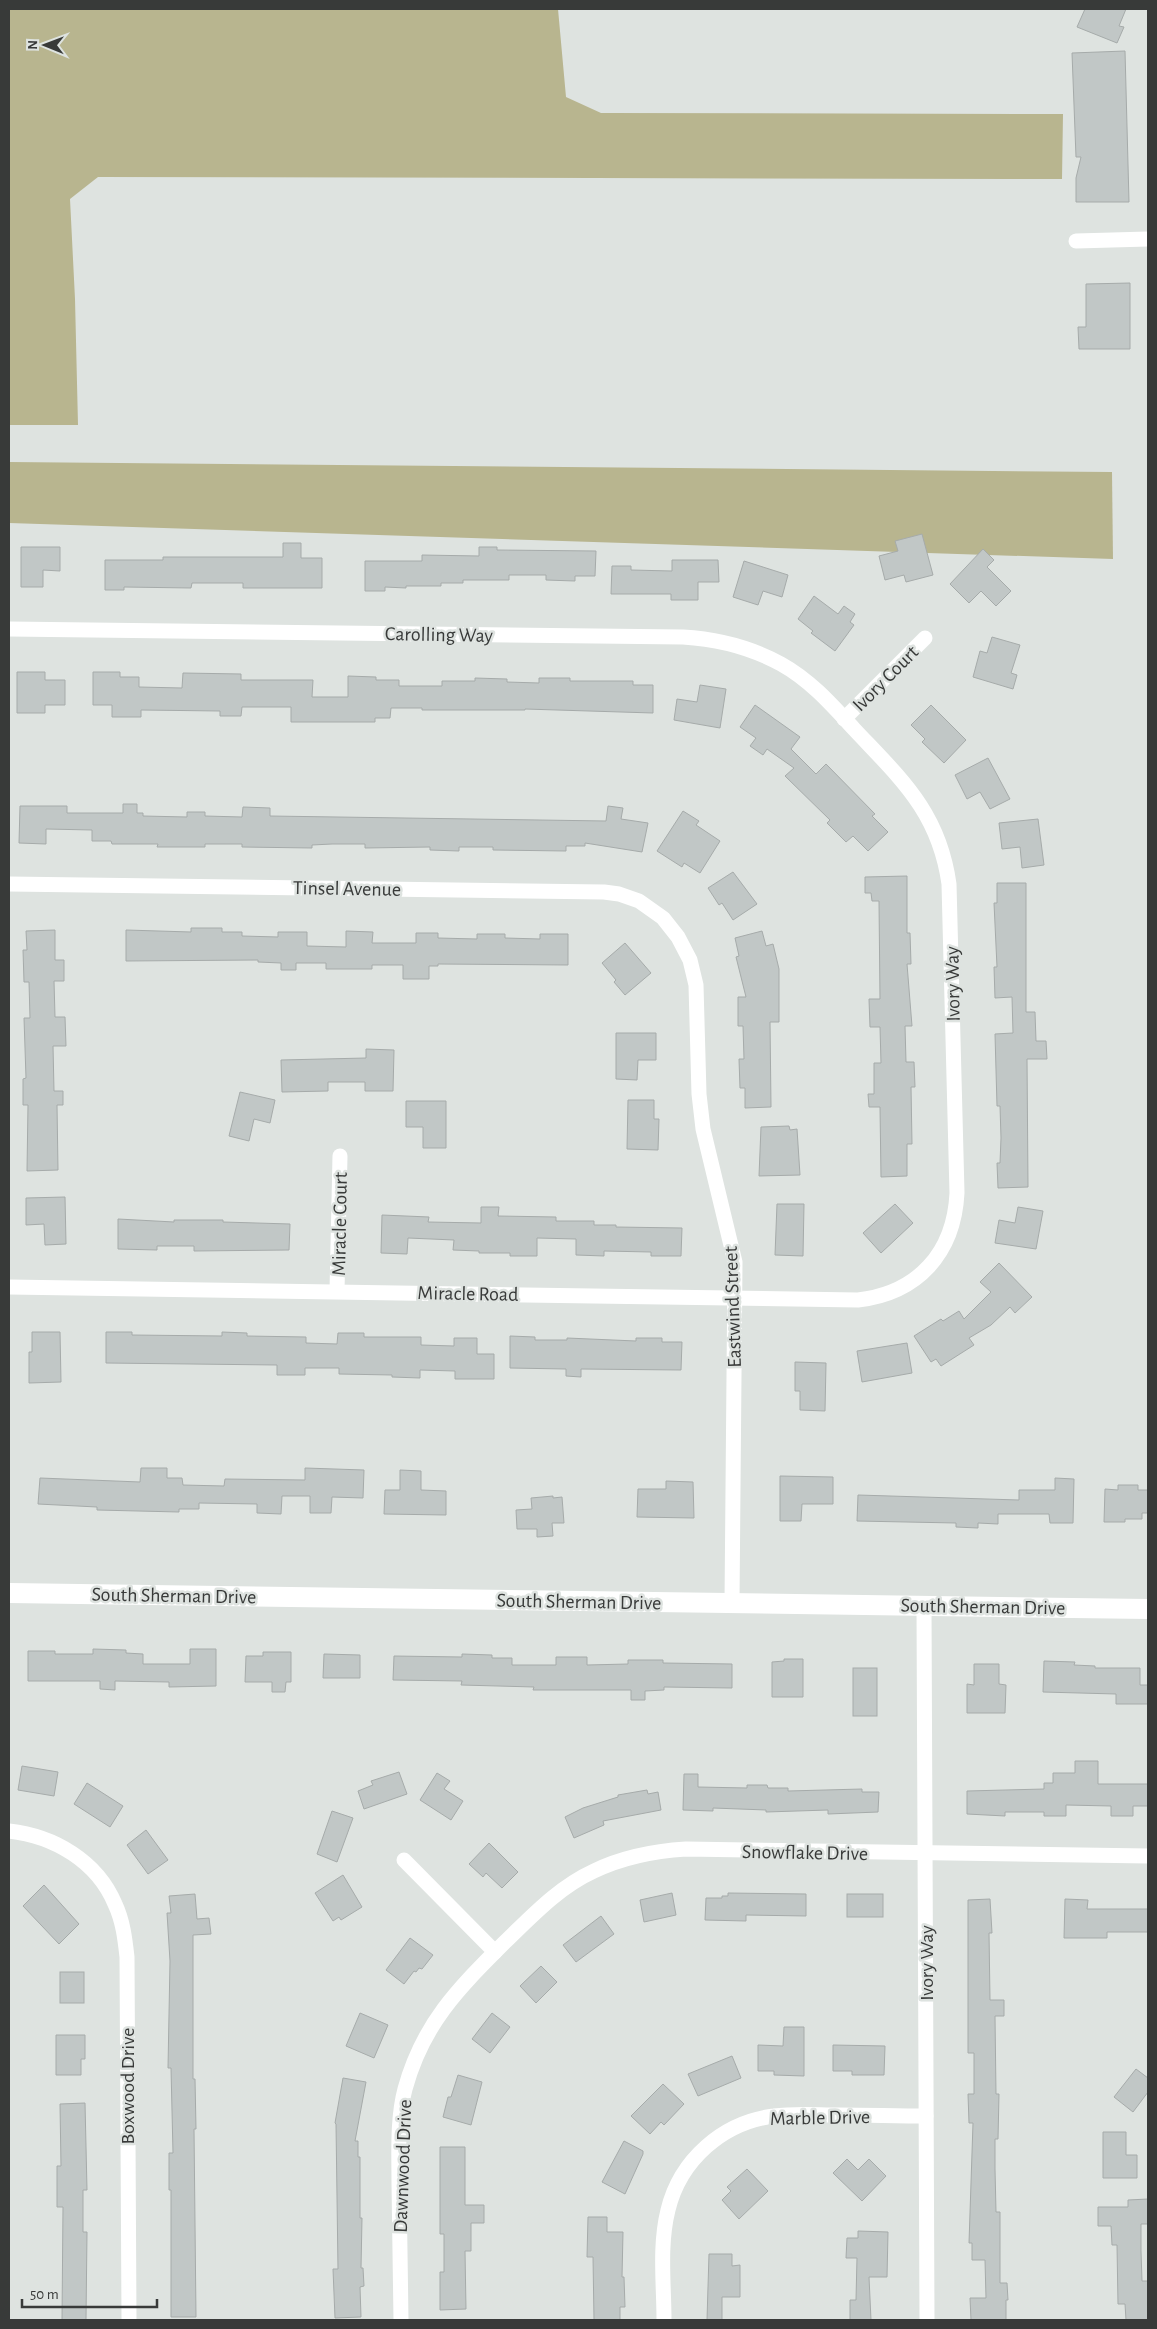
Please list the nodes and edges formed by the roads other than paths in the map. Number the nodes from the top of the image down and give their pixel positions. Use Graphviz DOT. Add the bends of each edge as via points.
graph roads {
  1 [pos="1148,239"];
  2 [pos="1076,241"];
  3 [pos="9,629"];
  4 [pos="925,638"];
  5 [pos="844,719"];
  6 [pos="9,884"];
  7 [pos="674,930"];
  8 [pos="340,1156"];
  9 [pos="921,1274"];
  10 [pos="9,1287"];
  11 [pos="337,1291"];
  12 [pos="734,1297"];
  13 [pos="9,1593"];
  14 [pos="732,1603"];
  15 [pos="924,1606"];
  16 [pos="1148,1609"];
  17 [pos="9,1832"];
  18 [pos="926,1853"];
  19 [pos="1148,1856"];
  20 [pos="404,1860"];
  21 [pos="495,1952"];
  22 [pos="926,2116"];
  23 [pos="128,2320"];
  24 [pos="400,2320"];
  25 [pos="664,2320"];
  26 [pos="927,2320"];
  1 -- 2 [label="street"];
  3 -- 5 [label="street, Carolling Way" via="700,638 734,644 782,665 817,690"];
  4 -- 5 [label="street, Ivory Court"];
  5 -- 9 [label="street, Ivory Way" via="908,785 922,805 937,835 947,867 957,1203 945,1246"];
  6 -- 7 [label="street, Tinsel Avenue" via="604,892 626,896 646,905"];
  7 -- 12 [label="street, Eastwind Street" via="690,960 696,985 698,1094 734,1252"];
  8 -- 11 [label="street, Miracle Court"];
  9 -- 12 [label="street, Miracle Road" via="904,1286 858,1300"];
  10 -- 11 [label="street, Miracle Road"];
  11 -- 12 [label="street, Miracle Road"];
  12 -- 14 [label="street, Eastwind Street"];
  13 -- 14 [label="street, South Sherman Drive"];
  14 -- 15 [label="street, South Sherman Drive"];
  15 -- 16 [label="street, South Sherman Drive"];
  15 -- 18 [label="street, Ivory Way"];
  17 -- 23 [label="street, Boxwood Drive" via="49,1841 86,1863 116,1906 124,1931 127,1957"];
  18 -- 19 [label="street, Snowflake Drive"];
  18 -- 21 [label="street, Snowflake Drive" via="686,1849 636,1856 595,1870 566,1888 538,1909"];
  18 -- 22 [label="street, Ivory Way"];
  20 -- 21 [label="street"];
  21 -- 24 [label="street, Dawnwood Drive" via="436,2018 415,2057 405,2089 399,2144"];
  22 -- 25 [label="street, Marble Drive" via="783,2115 731,2129 702,2150 677,2185 668,2210 663,2236"];
  22 -- 26 [label="street, Ivory Way"];
}
